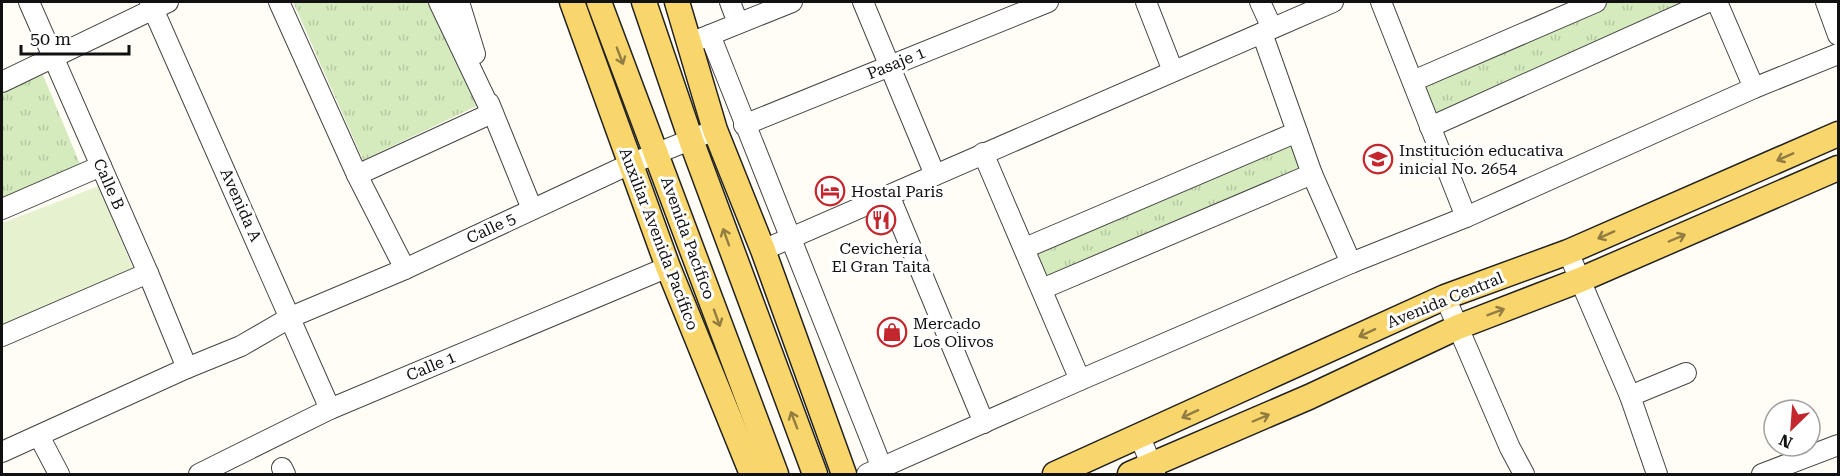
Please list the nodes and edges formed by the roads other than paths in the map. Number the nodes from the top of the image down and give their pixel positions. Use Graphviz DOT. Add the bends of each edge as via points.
graph roads {
  1 [pos="29,2"];
  2 [pos="279,2"];
  3 [pos="439,2"];
  4 [pos="459,2"];
  5 [pos="572,2"];
  6 [pos="599,2"];
  7 [pos="644,2"];
  8 [pos="677,2"];
  9 [pos="730,2"];
  10 [pos="792,2"];
  11 [pos="863,2"];
  12 [pos="1048,2"];
  13 [pos="1146,2"];
  14 [pos="1260,2"];
  15 [pos="1333,2"];
  16 [pos="1382,2"];
  17 [pos="1596,2"];
  18 [pos="1708,2"];
  19 [pos="1718,2"];
  20 [pos="1826,2"];
  21 [pos="157,4"];
  22 [pos="738,23"];
  23 [pos="1267,31"];
  24 [pos="1839,35"];
  25 [pos="699,39"];
  26 [pos="1839,54"];
  27 [pos="53,57"];
  28 [pos="890,66"];
  29 [pos="1173,71"];
  30 [pos="1413,81"];
  31 [pos="2,82"];
  32 [pos="1754,88"];
  33 [pos="492,113"];
  34 [pos="744,125"];
  35 [pos="1430,127"];
  36 [pos="715,130"];
  37 [pos="1297,132"];
  38 [pos="1839,134"];
  39 [pos="691,140"];
  40 [pos="983,153"];
  41 [pos="657,154"];
  42 [pos="630,164"];
  43 [pos="101,166"];
  44 [pos="1839,168"];
  45 [pos="1312,174"];
  46 [pos="357,175"];
  47 [pos="935,175"];
  48 [pos="889,195"];
  49 [pos="2,209"];
  50 [pos="532,209"];
  51 [pos="1466,217"];
  52 [pos="791,238"];
  53 [pos="1024,248"];
  54 [pos="763,250"];
  55 [pos="1568,252"];
  56 [pos="1351,263"];
  57 [pos="668,267"];
  58 [pos="405,269"];
  59 [pos="148,273"];
  60 [pos="1580,280"];
  61 [pos="1042,289"];
  62 [pos="1445,297"];
  63 [pos="291,317"];
  64 [pos="1458,327"];
  65 [pos="2,336"];
  66 [pos="187,368"];
  67 [pos="1686,372"];
  68 [pos="1080,380"];
  69 [pos="1630,396"];
  70 [pos="330,409"];
  71 [pos="984,423"];
  72 [pos="39,436"];
  73 [pos="1140,437"];
  74 [pos="1839,445"];
  75 [pos="2,452"];
  76 [pos="874,471"];
  77 [pos="1146,471"];
  78 [pos="59,474"];
  79 [pos="199,474"];
  80 [pos="752,474"];
  81 [pos="776,474"];
  82 [pos="815,474"];
  83 [pos="844,474"];
  84 [pos="1054,474"];
  85 [pos="1524,474"];
  86 [pos="1657,474"];
  87 [pos="1762,474"];
  1 -- 27 [label="street, Calle B"];
  2 -- 46 [label="street"];
  3 -- 33 [label="street"];
  4 -- 33 [label="street"];
  5 -- 42 [label="main road, Auxiliar Avenida Pacífico"];
  6 -- 41 [label="main road, Avenida Pacífico, one-way"];
  7 -- 39 [label="main road"];
  8 -- 25 [label="main road"];
  9 -- 22 [label="street"];
  10 -- 22 [label="street"];
  11 -- 28 [label="street"];
  12 -- 28 [label="street, Pasaje 1"];
  13 -- 29 [label="street"];
  14 -- 23 [label="street"];
  15 -- 23 [label="street"];
  16 -- 30 [label="street"];
  17 -- 30 [label="street"];
  18 -- 35 [label="street"];
  19 -- 32 [label="street"];
  20 -- 24 [label="street"];
  21 -- 27 [label="street"];
  21 -- 63 [label="street, Avenida A"];
  22 -- 25 [label="street"];
  23 -- 29 [label="street"];
  23 -- 37 [label="street"];
  25 -- 34 [label="street"];
  25 -- 36 [label="main road"];
  26 -- 32 [label="street"];
  27 -- 31 [label="street"];
  27 -- 43 [label="street, Calle B"];
  28 -- 34 [label="street, Pasaje 1"];
  28 -- 47 [label="street"];
  29 -- 40 [label="street"];
  30 -- 35 [label="street"];
  32 -- 51 [label="street"];
  33 -- 46 [label="street"];
  33 -- 50 [label="street"];
  34 -- 52 [label="street"];
  35 -- 51 [label="street"];
  36 -- 39 [label="street"];
  36 -- 54 [label="main road"];
  37 -- 45 [label="street"];
  37 -- 53 [label="street"];
  38 -- 55 [label="main road, Avenida Central, one-way"];
  39 -- 41 [label="street, Calle 5"];
  82 -- 39 [label="main road, one-way"];
  40 -- 47 [label="street"];
  40 -- 53 [label="street"];
  41 -- 42 [label="street, Calle 5"];
  41 -- 81 [label="main road, Avenida Pacífico, one-way"];
  42 -- 50 [label="street, Calle 5"];
  42 -- 57 [label="main road, Auxiliar Avenida Pacífico"];
  43 -- 49 [label="street"];
  43 -- 59 [label="street, Calle B"];
  60 -- 44 [label="main road, Avenida Central, one-way"];
  45 -- 56 [label="street"];
  45 -- 61 [label="street"];
  46 -- 58 [label="street"];
  47 -- 48 [label="street"];
  48 -- 52 [label="street"];
  48 -- 71 [label="street"];
  50 -- 58 [label="street, Calle 5"];
  51 -- 56 [label="street"];
  52 -- 54 [label="street"];
  52 -- 76 [label="street"];
  53 -- 61 [label="street"];
  54 -- 83 [label="main road"];
  55 -- 60 [label="street"];
  55 -- 62 [label="main road, Avenida Central"];
  56 -- 68 [label="street"];
  57 -- 70 [label="street, Calle 1"];
  57 -- 80 [label="main road, Auxiliar Avenida Pacífico"];
  58 -- 63 [label="street, Calle 5"];
  59 -- 65 [label="street"];
  59 -- 66 [label="street, Calle B"];
  64 -- 60 [label="main road, Avenida Central, one-way"];
  60 -- 69 [label="street"];
  61 -- 68 [label="street"];
  62 -- 64 [label="street"];
  62 -- 73 [label="main road, Avenida Central, one-way"];
  63 -- 66 [label="street, Calle 5" via="241,346"];
  63 -- 70 [label="street, Avenida A"];
  77 -- 64 [label="main road, Avenida Central, one-way"];
  64 -- 85 [label="street"];
  66 -- 72 [label="street, Calle 5"];
  67 -- 69 [label="street"];
  68 -- 71 [label="street"];
  69 -- 86 [label="street"];
  70 -- 79 [label="street, Calle 1"];
  71 -- 76 [label="street"];
  72 -- 75 [label="street, Calle 5"];
  72 -- 78 [label="street"];
  73 -- 77 [label="street"];
  73 -- 84 [label="main road, Avenida Central"];
  74 -- 87 [label="street"];
}
